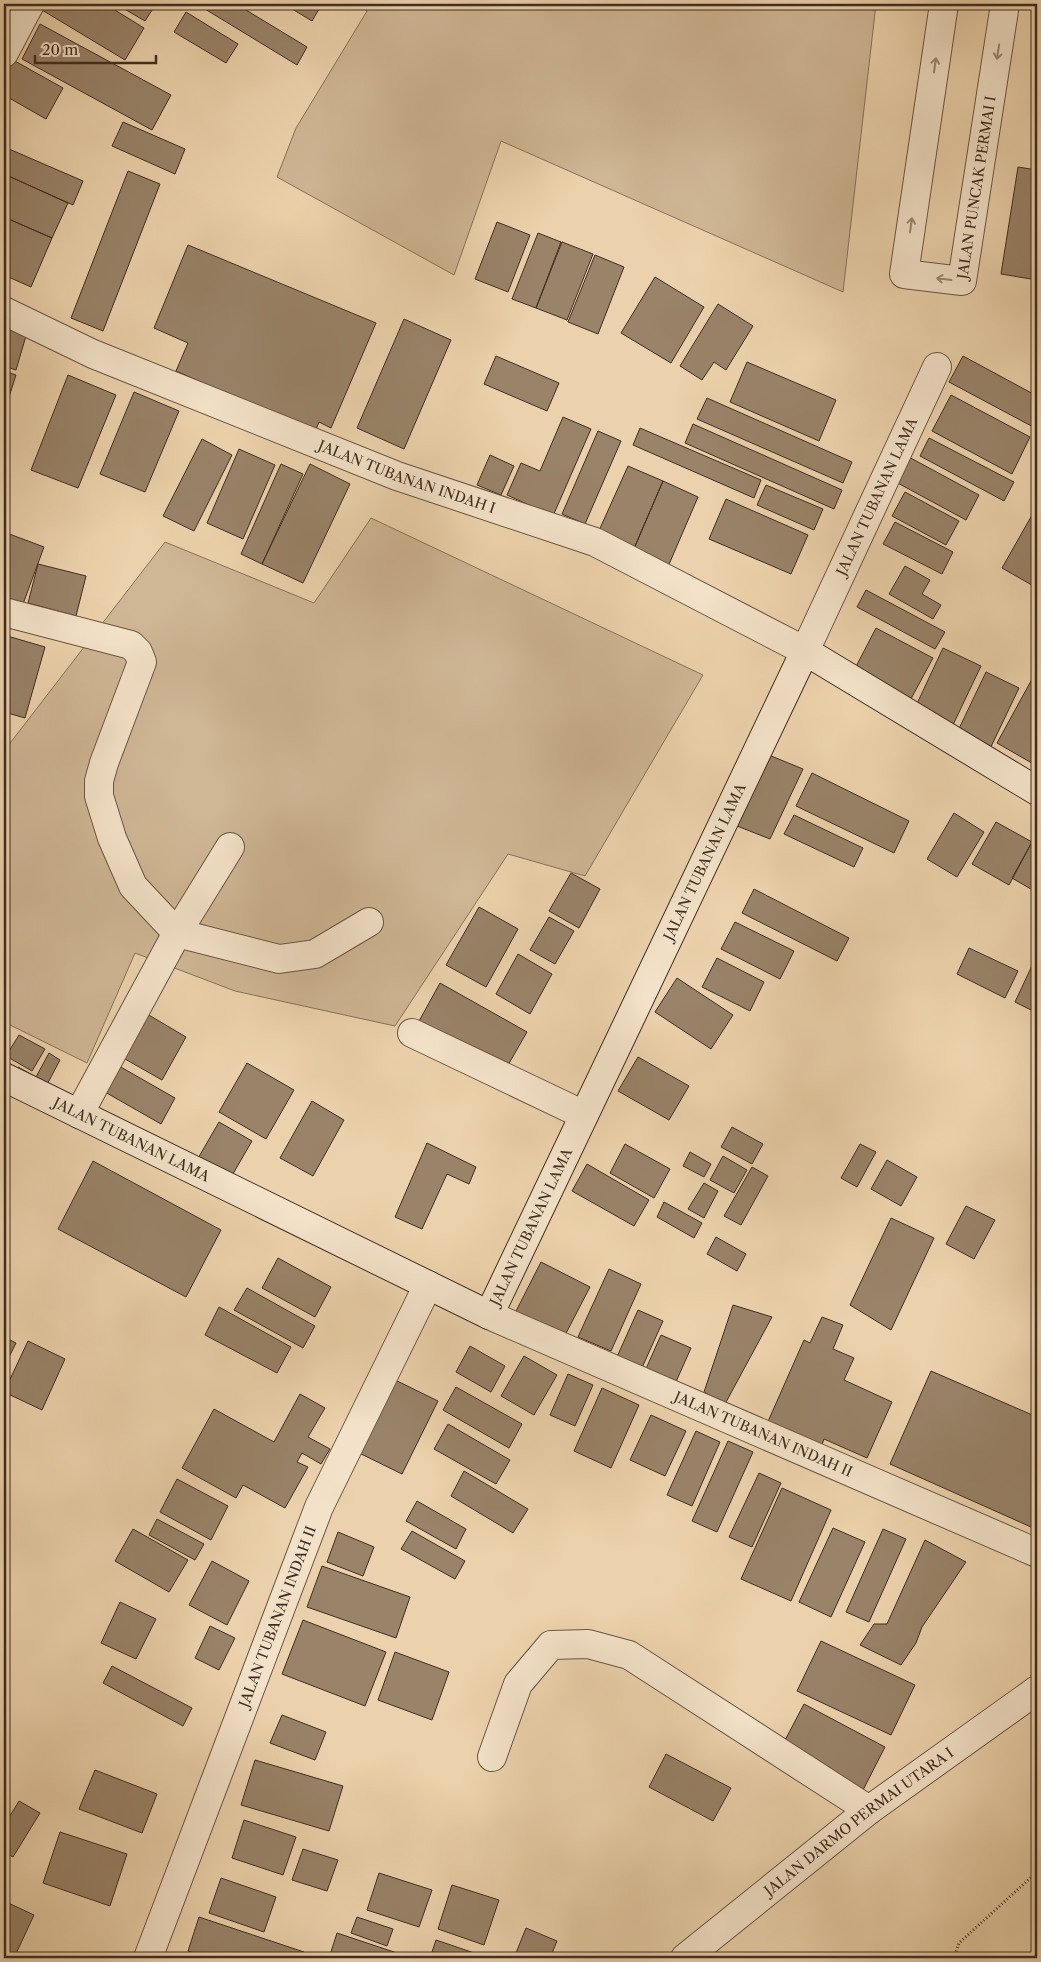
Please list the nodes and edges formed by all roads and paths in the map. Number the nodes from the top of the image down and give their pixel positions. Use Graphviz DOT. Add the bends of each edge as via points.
graph roads {
  1 [pos="30,4"];
  2 [pos="944,4"];
  3 [pos="1005,4"];
  4 [pos="4,53"];
  5 [pos="4,311"];
  6 [pos="937,367"];
  7 [pos="4,612"];
  8 [pos="805,652"];
  9 [pos="1037,791"];
  10 [pos="230,847"];
  11 [pos="369,922"];
  12 [pos="177,932"];
  13 [pos="412,1033"];
  14 [pos="4,1077"];
  15 [pos="79,1114"];
  16 [pos="584,1115"];
  17 [pos="428,1285"];
  18 [pos="489,1315"];
  19 [pos="1037,1553"];
  20 [pos="1037,1690"];
  21 [pos="492,1757"];
  22 [pos="869,1810"];
  23 [pos="1037,1872"];
  24 [pos="148,1958"];
  25 [pos="685,1958"];
  26 [pos="954,1958"];
  1 -- 4 [label="street"];
  3 -- 2 [label="street, JALAN PUNCAK PERMAI I, one-way" via="962,281 904,274"];
  5 -- 8 [label="street, JALAN TUBANAN INDAH I" via="93,354 397,476 595,542"];
  6 -- 8 [label="street, JALAN TUBANAN LAMA"];
  7 -- 12 [label="street" via="131,646 138,652 142,662 104,762 99,796 112,838 133,886"];
  8 -- 9 [label="street"];
  8 -- 16 [label="street, JALAN TUBANAN LAMA"];
  10 -- 12 [label="street"];
  11 -- 12 [label="street" via="315,954 279,959"];
  12 -- 15 [label="street"];
  13 -- 16 [label="street"];
  14 -- 15 [label="street, JALAN TUBANAN LAMA"];
  15 -- 17 [label="street, JALAN TUBANAN LAMA"];
  16 -- 18 [label="street, JALAN TUBANAN LAMA"];
  17 -- 18 [label="street, JALAN TUBANAN LAMA"];
  17 -- 24 [label="street, JALAN TUBANAN INDAH II" via="319,1507"];
  18 -- 19 [label="street, JALAN TUBANAN INDAH II"];
  20 -- 22 [label="street, JALAN DARMO PERMAI UTARA I"];
  21 -- 22 [label="street" via="518,1684 550,1645 588,1644 629,1655"];
  22 -- 25 [label="street, JALAN DARMO PERMAI UTARA I"];
  23 -- 26 [label="path" via="959,1943"];
}
